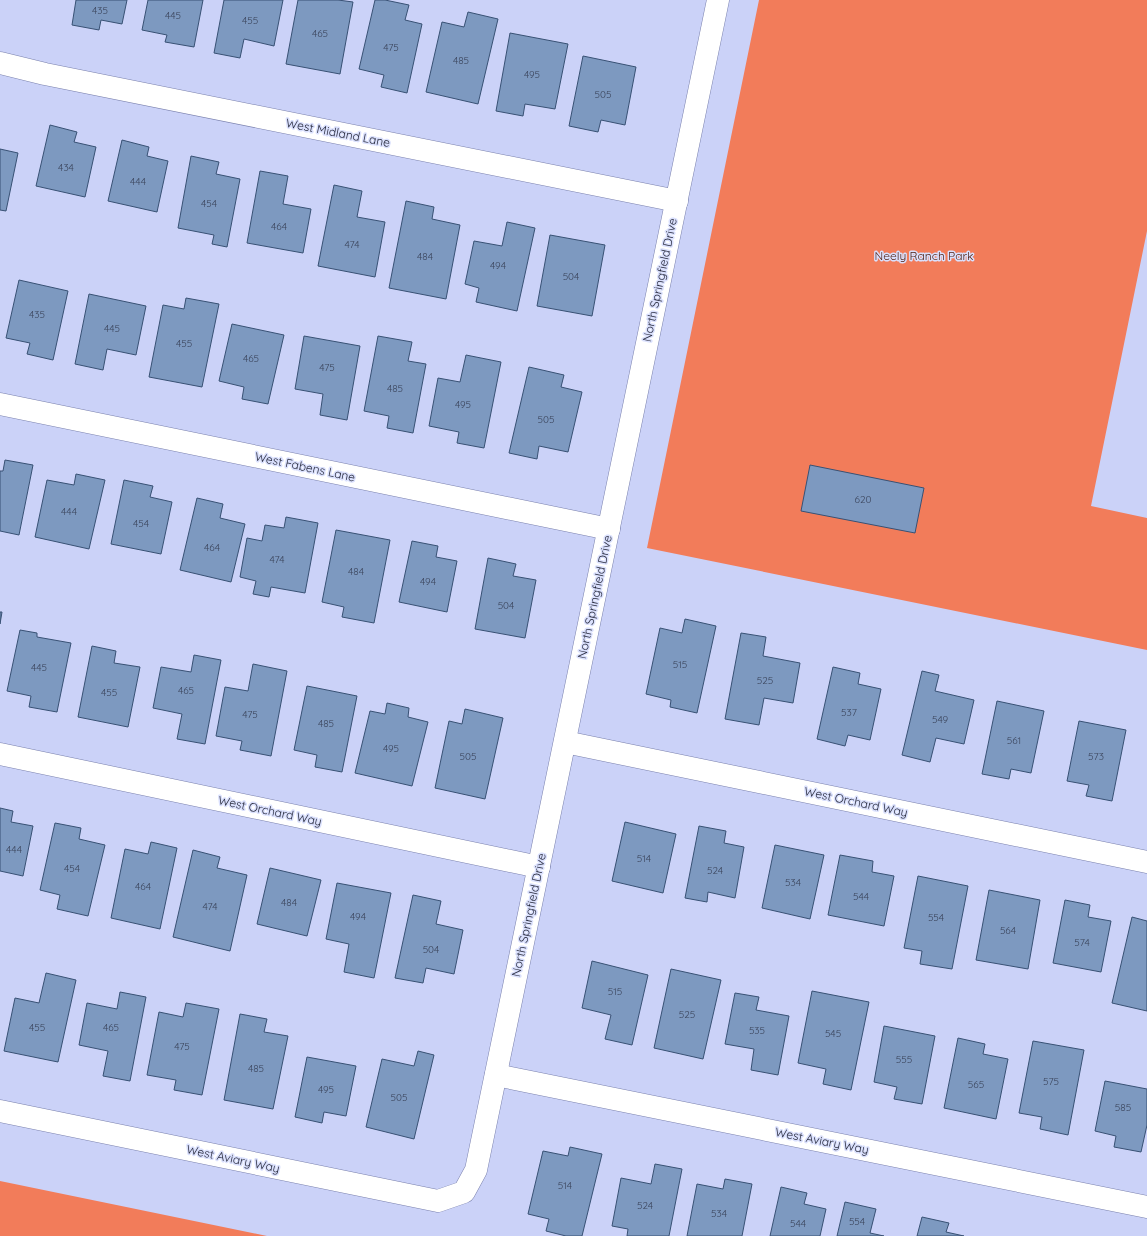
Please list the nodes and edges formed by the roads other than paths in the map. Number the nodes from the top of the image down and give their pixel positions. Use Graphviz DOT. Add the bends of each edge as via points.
graph roads {
  1 [pos="718,0"];
  2 [pos="0,63"];
  3 [pos="677,201"];
  4 [pos="0,404"];
  5 [pos="609,529"];
  6 [pos="565,742"];
  7 [pos="0,754"];
  8 [pos="1147,862"];
  9 [pos="539,867"];
  10 [pos="496,1075"];
  11 [pos="0,1111"];
  12 [pos="464,1192"];
  13 [pos="1147,1207"];
  1 -- 3 [label="street, North Springfield Drive"];
  2 -- 3 [label="street, West Midland Lane" via="52,76"];
  3 -- 5 [label="street, North Springfield Drive"];
  4 -- 5 [label="street, West Fabens Lane"];
  5 -- 6 [label="street, North Springfield Drive"];
  6 -- 8 [label="street, West Orchard Way"];
  6 -- 9 [label="street, North Springfield Drive"];
  7 -- 9 [label="street, West Orchard Way"];
  9 -- 10 [label="street, North Springfield Drive"];
  10 -- 12 [label="street, North Springfield Drive" via="476,1170"];
  10 -- 13 [label="street, West Aviary Way"];
  11 -- 12 [label="street, West Aviary Way" via="438,1201"];
}
